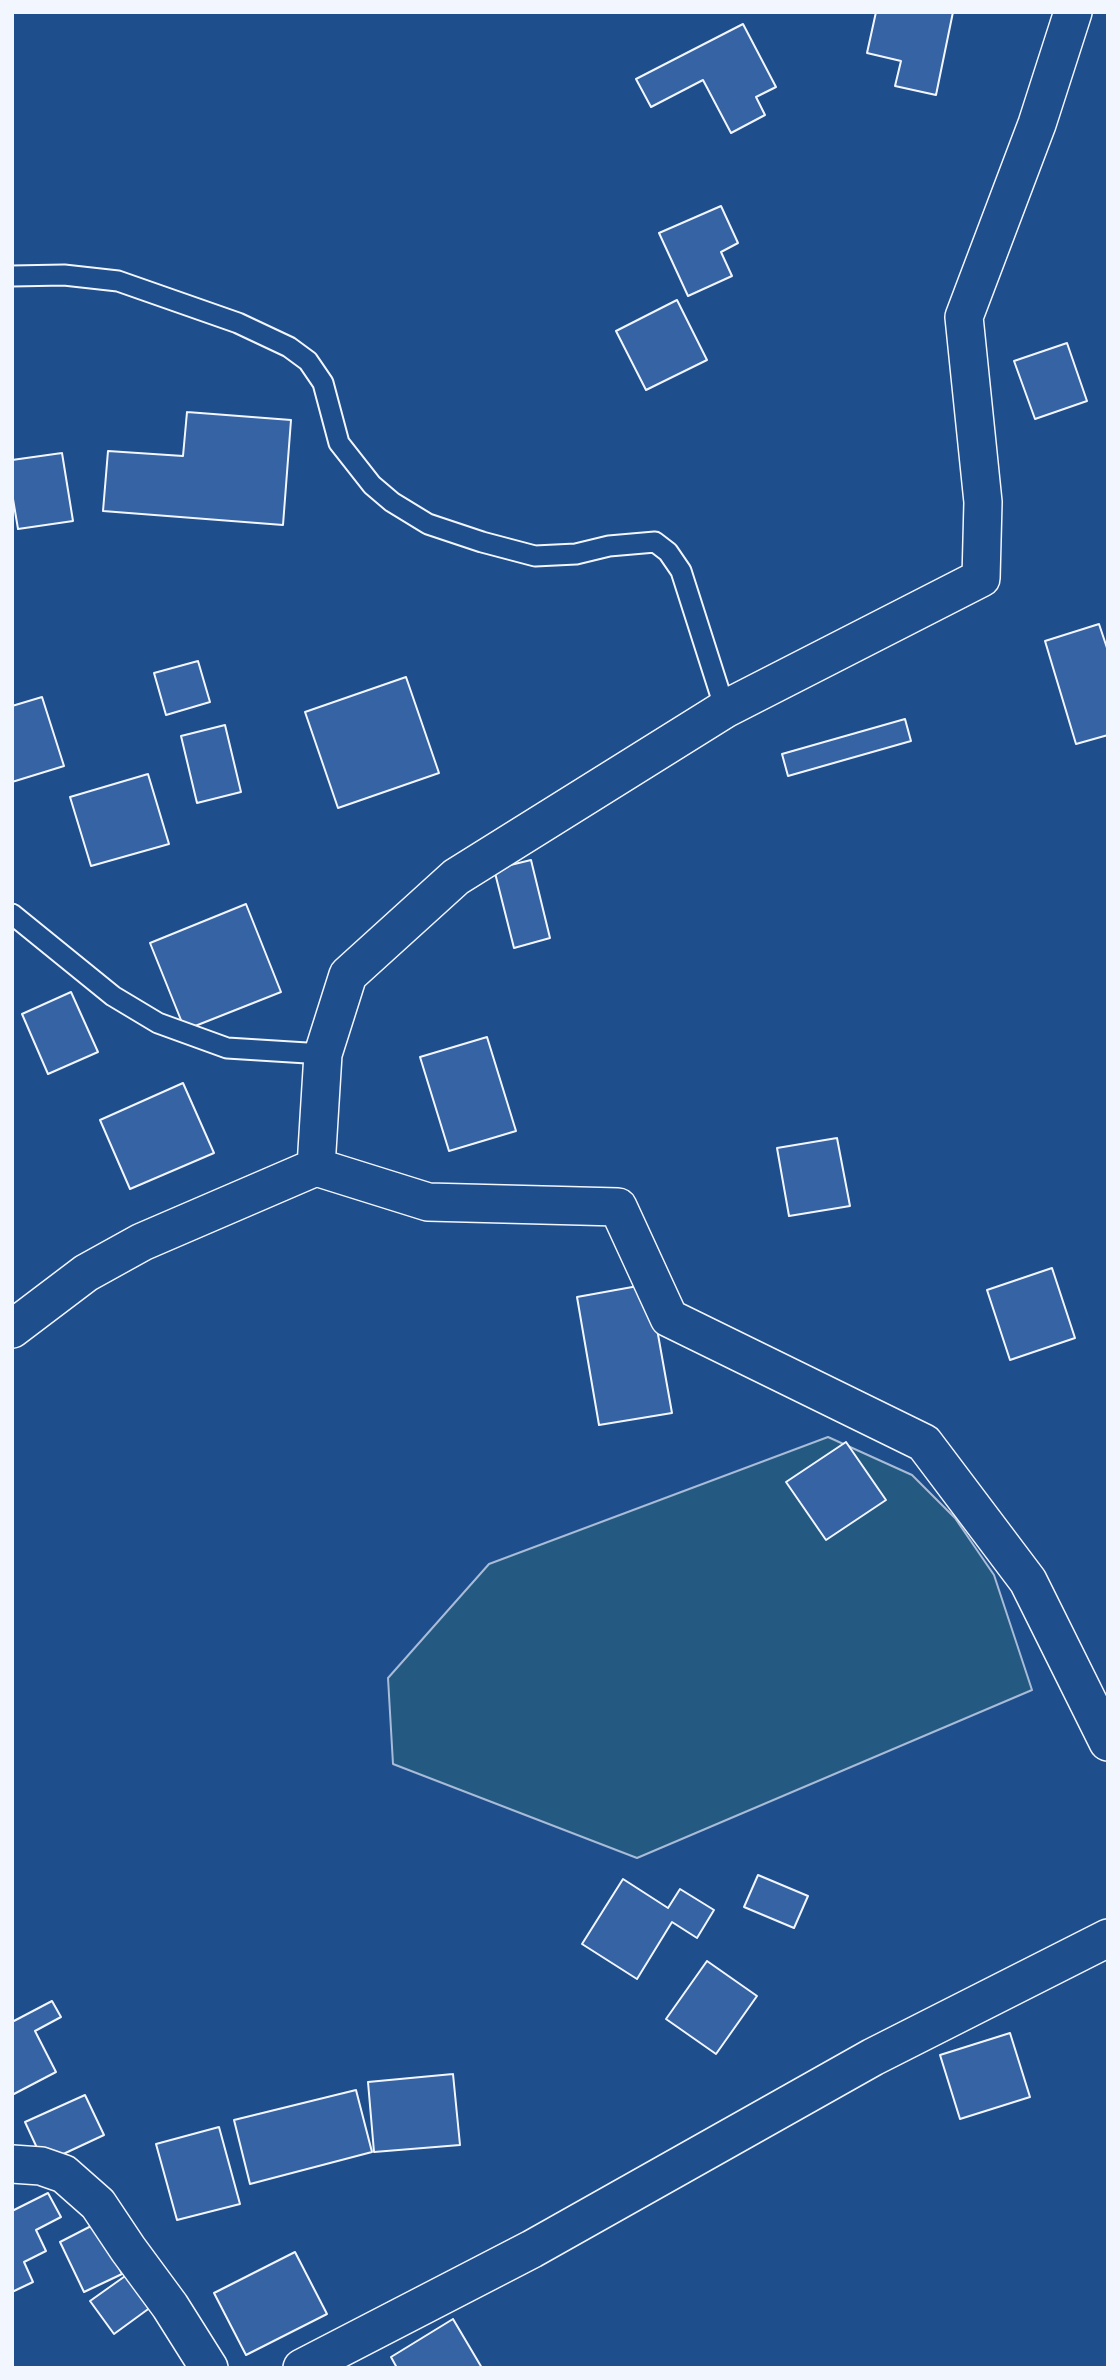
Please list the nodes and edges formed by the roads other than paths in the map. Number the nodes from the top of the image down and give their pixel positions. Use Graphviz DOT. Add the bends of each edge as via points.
graph roads {
  1 [pos="1073,12"];
  2 [pos="12,276"];
  3 [pos="725,709"];
  4 [pos="12,914"];
  5 [pos="323,1054"];
  6 [pos="316,1167"];
  7 [pos="12,1329"];
  8 [pos="1108,1742"];
  9 [pos="1108,1938"];
  10 [pos="12,2164"];
  11 [pos="209,2368"];
  12 [pos="303,2368"];
  1 -- 3 [label="street" via="1037,124 964,317 983,502 981,578"];
  2 -- 3 [label="lane" via="118,281 238,323 289,347 308,360 323,383 339,443 372,485 428,524 536,556 655,542 681,571"];
  3 -- 5 [label="street" via="457,877 348,975"];
  4 -- 5 [label="lane" via="113,996 158,1023 227,1048"];
  5 -- 6 [label="street"];
  6 -- 7 [label="street" via="142,1242 86,1273"];
  6 -- 8 [label="street" via="428,1202 618,1207 669,1318 924,1443 1028,1581"];
  9 -- 12 [label="street" via="873,2057 532,2249"];
  10 -- 11 [label="street" via="41,2166 64,2174 98,2204"];
}
